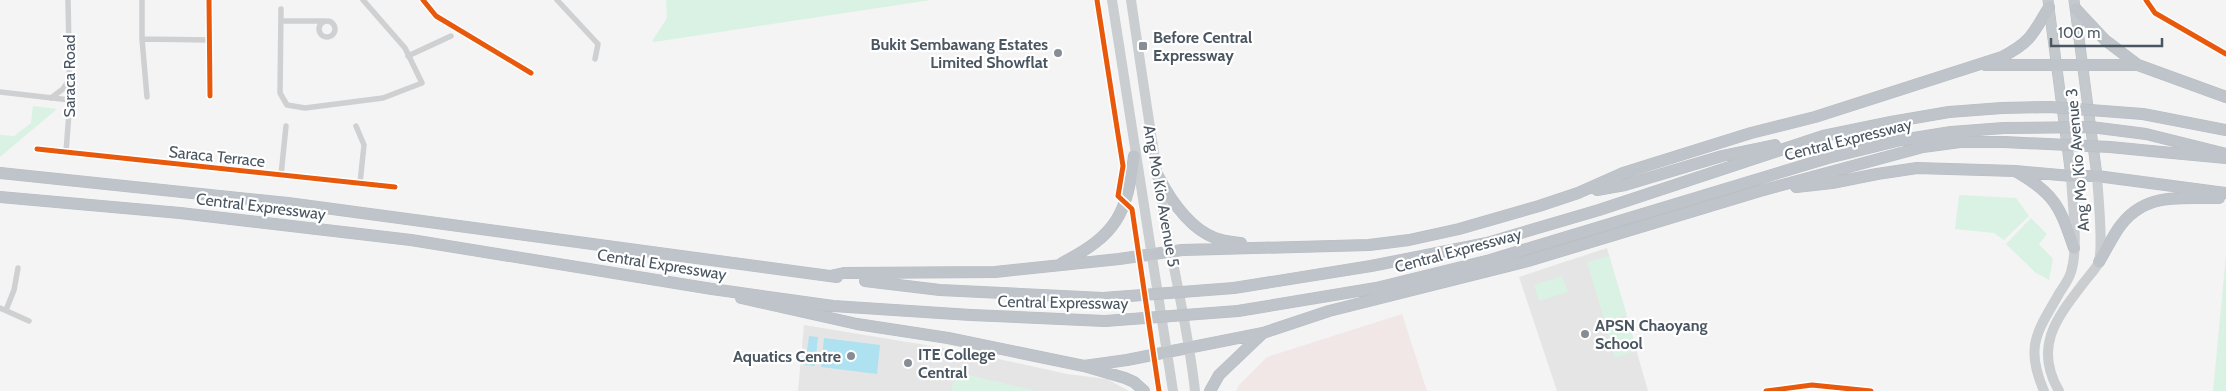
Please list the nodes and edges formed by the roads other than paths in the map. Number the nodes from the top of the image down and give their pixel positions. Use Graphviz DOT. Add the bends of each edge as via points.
graph roads {
  1 [pos="68,0"];
  2 [pos="142,0"];
  3 [pos="209,0"];
  4 [pos="363,0"];
  5 [pos="423,0"];
  6 [pos="556,0"];
  7 [pos="1112,0"];
  8 [pos="1131,0"];
  9 [pos="2146,0"];
  10 [pos="2048,3"];
  11 [pos="2075,4"];
  12 [pos="281,9"];
  13 [pos="281,20"];
  14 [pos="324,21"];
  15 [pos="451,36"];
  16 [pos="142,39"];
  17 [pos="210,40"];
  18 [pos="2226,54"];
  19 [pos="408,56"];
  20 [pos="595,59"];
  21 [pos="1972,65"];
  22 [pos="2138,65"];
  23 [pos="2057,66"];
  24 [pos="2083,66"];
  25 [pos="531,73"];
  26 [pos="69,80"];
  27 [pos="0,92"];
  28 [pos="147,96"];
  29 [pos="210,96"];
  30 [pos="2226,96"];
  31 [pos="52,98"];
  32 [pos="70,100"];
  33 [pos="286,126"];
  34 [pos="356,126"];
  35 [pos="2226,130"];
  36 [pos="1823,136"];
  37 [pos="37,149"];
  38 [pos="66,152"];
  39 [pos="2226,154"];
  40 [pos="1134,156"];
  41 [pos="2226,158"];
  42 [pos="2014,171"];
  43 [pos="0,173"];
  44 [pos="281,175"];
  45 [pos="1158,176"];
  46 [pos="2071,176"];
  47 [pos="2097,176"];
  48 [pos="360,183"];
  49 [pos="395,187"];
  50 [pos="1760,191"];
  51 [pos="2226,193"];
  52 [pos="1578,194"];
  53 [pos="0,197"];
  54 [pos="2226,198"];
  55 [pos="1260,247"];
  56 [pos="2074,248"];
  57 [pos="1172,252"];
  58 [pos="1152,254"];
  59 [pos="2099,262"];
  60 [pos="1057,266"];
  61 [pos="18,268"];
  62 [pos="830,276"];
  63 [pos="712,289"];
  64 [pos="3,309"];
  65 [pos="28,321"];
  66 [pos="1263,333"];
  67 [pos="1190,348"];
  68 [pos="1167,352"];
  69 [pos="1084,366"];
  70 [pos="1144,391"];
  71 [pos="1173,391"];
  72 [pos="1195,391"];
  73 [pos="1210,391"];
  74 [pos="1766,391"];
  75 [pos="1871,391"];
  76 [pos="2044,391"];
  77 [pos="2059,391"];
  1 -- 26 [label="street, Saraca Road"];
  2 -- 16 [label="street"];
  3 -- 17 [label="street"];
  4 -- 19 [label="street" via="405,48"];
  5 -- 25 [label="street" via="436,16"];
  6 -- 20 [label="street" via="598,44"];
  7 -- 40 [label="main road, Ang Mo Kio Avenue 5"];
  8 -- 45 [label="main road, Ang Mo Kio Avenue 5"];
  9 -- 18 [label="street" via="2155,13"];
  10 -- 21 [label="highway" via="2034,32 2021,47"];
  10 -- 23 [label="highway, Ang Mo Kio Avenue 3"];
  11 -- 22 [label="highway" via="2117,50"];
  11 -- 24 [label="highway, Ang Mo Kio Avenue 3"];
  12 -- 13 [label="street"];
  13 -- 14 [label="street"];
  13 -- 19 [label="street" via="280,93 292,107 383,98 422,83"];
  15 -- 19 [label="street"];
  16 -- 17 [label="street"];
  16 -- 28 [label="street"];
  17 -- 29 [label="street"];
  21 -- 23 [label="highway"];
  21 -- 52 [label="highway" via="1815,117 1751,133 1623,173"];
  22 -- 24 [label="highway"];
  22 -- 30 [label="highway"];
  23 -- 24 [label="highway"];
  23 -- 46 [label="highway, Ang Mo Kio Avenue 3"];
  24 -- 47 [label="highway, Ang Mo Kio Avenue 3"];
  26 -- 31 [label="street" via="64,89"];
  26 -- 32 [label="street, Saraca Road"];
  27 -- 31 [label="street"];
  31 -- 32 [label="street"];
  32 -- 38 [label="street, Saraca Road"];
  33 -- 44 [label="street, Saraca Terrace"];
  34 -- 48 [label="street" via="364,145"];
  35 -- 36 [label="highway, Central Expressway, bridge" via="2143,114 2060,107 1940,114"];
  36 -- 52 [label="highway" via="1722,156 1625,185"];
  36 -- 62 [label="highway, Central Expressway, bridge" via="1599,210 1487,243 1234,288 1103,298 940,290"];
  37 -- 38 [label="street, Saraca Terrace"];
  38 -- 44 [label="street, Saraca Terrace"];
  39 -- 63 [label="highway, Central Expressway, bridge" via="2146,134 2091,127 1951,132 1901,140 1828,158 1490,260 1376,288 1238,311 1105,321 971,316 834,306"];
  40 -- 58 [label="main road, Ang Mo Kio Avenue 5"];
  40 -- 60 [label="highway" via="1126,202 1111,229 1085,251"];
  41 -- 50 [label="highway, bridge" via="2004,142 1960,142 1923,147"];
  42 -- 46 [label="highway"];
  42 -- 50 [label="highway" via="1916,168 1832,183"];
  42 -- 56 [label="highway" via="2052,197 2063,214"];
  43 -- 62 [label="highway, Central Expressway" via="288,203"];
  44 -- 48 [label="street, Saraca Terrace"];
  45 -- 55 [label="highway" via="1171,199 1197,227 1215,238"];
  45 -- 57 [label="main road, Ang Mo Kio Avenue 5"];
  46 -- 47 [label="highway"];
  46 -- 56 [label="main road, Ang Mo Kio Avenue 3"];
  47 -- 51 [label="highway"];
  47 -- 59 [label="main road, Ang Mo Kio Avenue 3"];
  48 -- 49 [label="street, Saraca Terrace"];
  50 -- 66 [label="highway" via="1551,254 1329,311"];
  52 -- 55 [label="highway" via="1459,229 1409,240 1369,245"];
  53 -- 63 [label="highway, Central Expressway" via="180,213 410,240"];
  54 -- 59 [label="highway" via="2169,199 2146,203 2122,224"];
  55 -- 57 [label="highway"];
  56 -- 76 [label="main road, Ang Mo Kio Avenue 3" via="2071,272 2037,333 2034,362"];
  57 -- 58 [label="highway"];
  57 -- 67 [label="main road, Ang Mo Kio Avenue 5"];
  58 -- 60 [label="highway"];
  58 -- 68 [label="main road, Ang Mo Kio Avenue 5"];
  59 -- 77 [label="main road" via="2050,333 2046,354 2051,378"];
  60 -- 62 [label="highway" via="995,272 844,273"];
  61 -- 64 [label="street" via="14,290"];
  63 -- 69 [label="highway" via="787,310"];
  64 -- 65 [label="street"];
  66 -- 67 [label="highway"];
  66 -- 73 [label="highway" via="1219,375"];
  67 -- 68 [label="highway"];
  67 -- 72 [label="main road, Ang Mo Kio Avenue 5"];
  68 -- 69 [label="highway"];
  68 -- 71 [label="main road, Ang Mo Kio Avenue 5"];
  69 -- 70 [label="highway" via="1125,378"];
  74 -- 75 [label="street" via="1812,385"];
}
